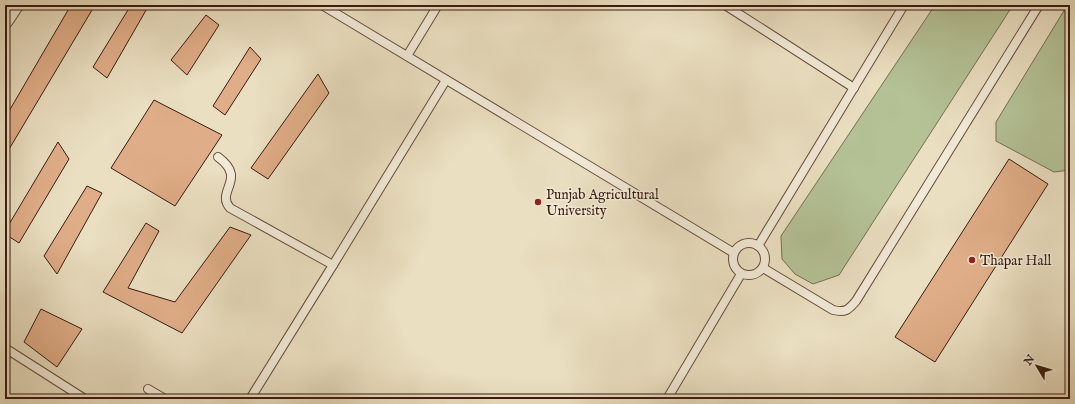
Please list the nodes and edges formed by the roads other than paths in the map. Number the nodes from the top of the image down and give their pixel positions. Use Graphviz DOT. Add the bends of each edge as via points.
graph roads {
  1 [pos="15,5"];
  2 [pos="322,5"];
  3 [pos="438,5"];
  4 [pos="725,5"];
  5 [pos="904,5"];
  6 [pos="1039,5"];
  7 [pos="5,20"];
  8 [pos="407,56"];
  9 [pos="446,80"];
  10 [pos="854,88"];
  11 [pos="218,157"];
  12 [pos="758,246"];
  13 [pos="734,253"];
  14 [pos="333,265"];
  15 [pos="763,268"];
  16 [pos="741,274"];
  17 [pos="5,348"];
  18 [pos="148,388"];
  19 [pos="85,399"];
  20 [pos="165,399"];
  21 [pos="250,399"];
  22 [pos="667,399"];
  1 -- 7 [label="street"];
  2 -- 8 [label="lane"];
  3 -- 8 [label="lane"];
  4 -- 10 [label="lane"];
  5 -- 10 [label="lane"];
  6 -- 15 [label="lane" via="849,309 844,312 833,310"];
  8 -- 9 [label="lane"];
  9 -- 13 [label="lane"];
  9 -- 14 [label="lane"];
  10 -- 12 [label="lane"];
  11 -- 14 [label="lane" via="232,173 226,199 230,208"];
  12 -- 13 [label="lane" via="744,244"];
  12 -- 15 [label="lane" via="765,256"];
  13 -- 16 [label="lane" via="734,267"];
  14 -- 21 [label="lane"];
  15 -- 16 [label="lane" via="751,276"];
  16 -- 22 [label="lane"];
  17 -- 19 [label="lane"];
  18 -- 20 [label="lane"];
}
